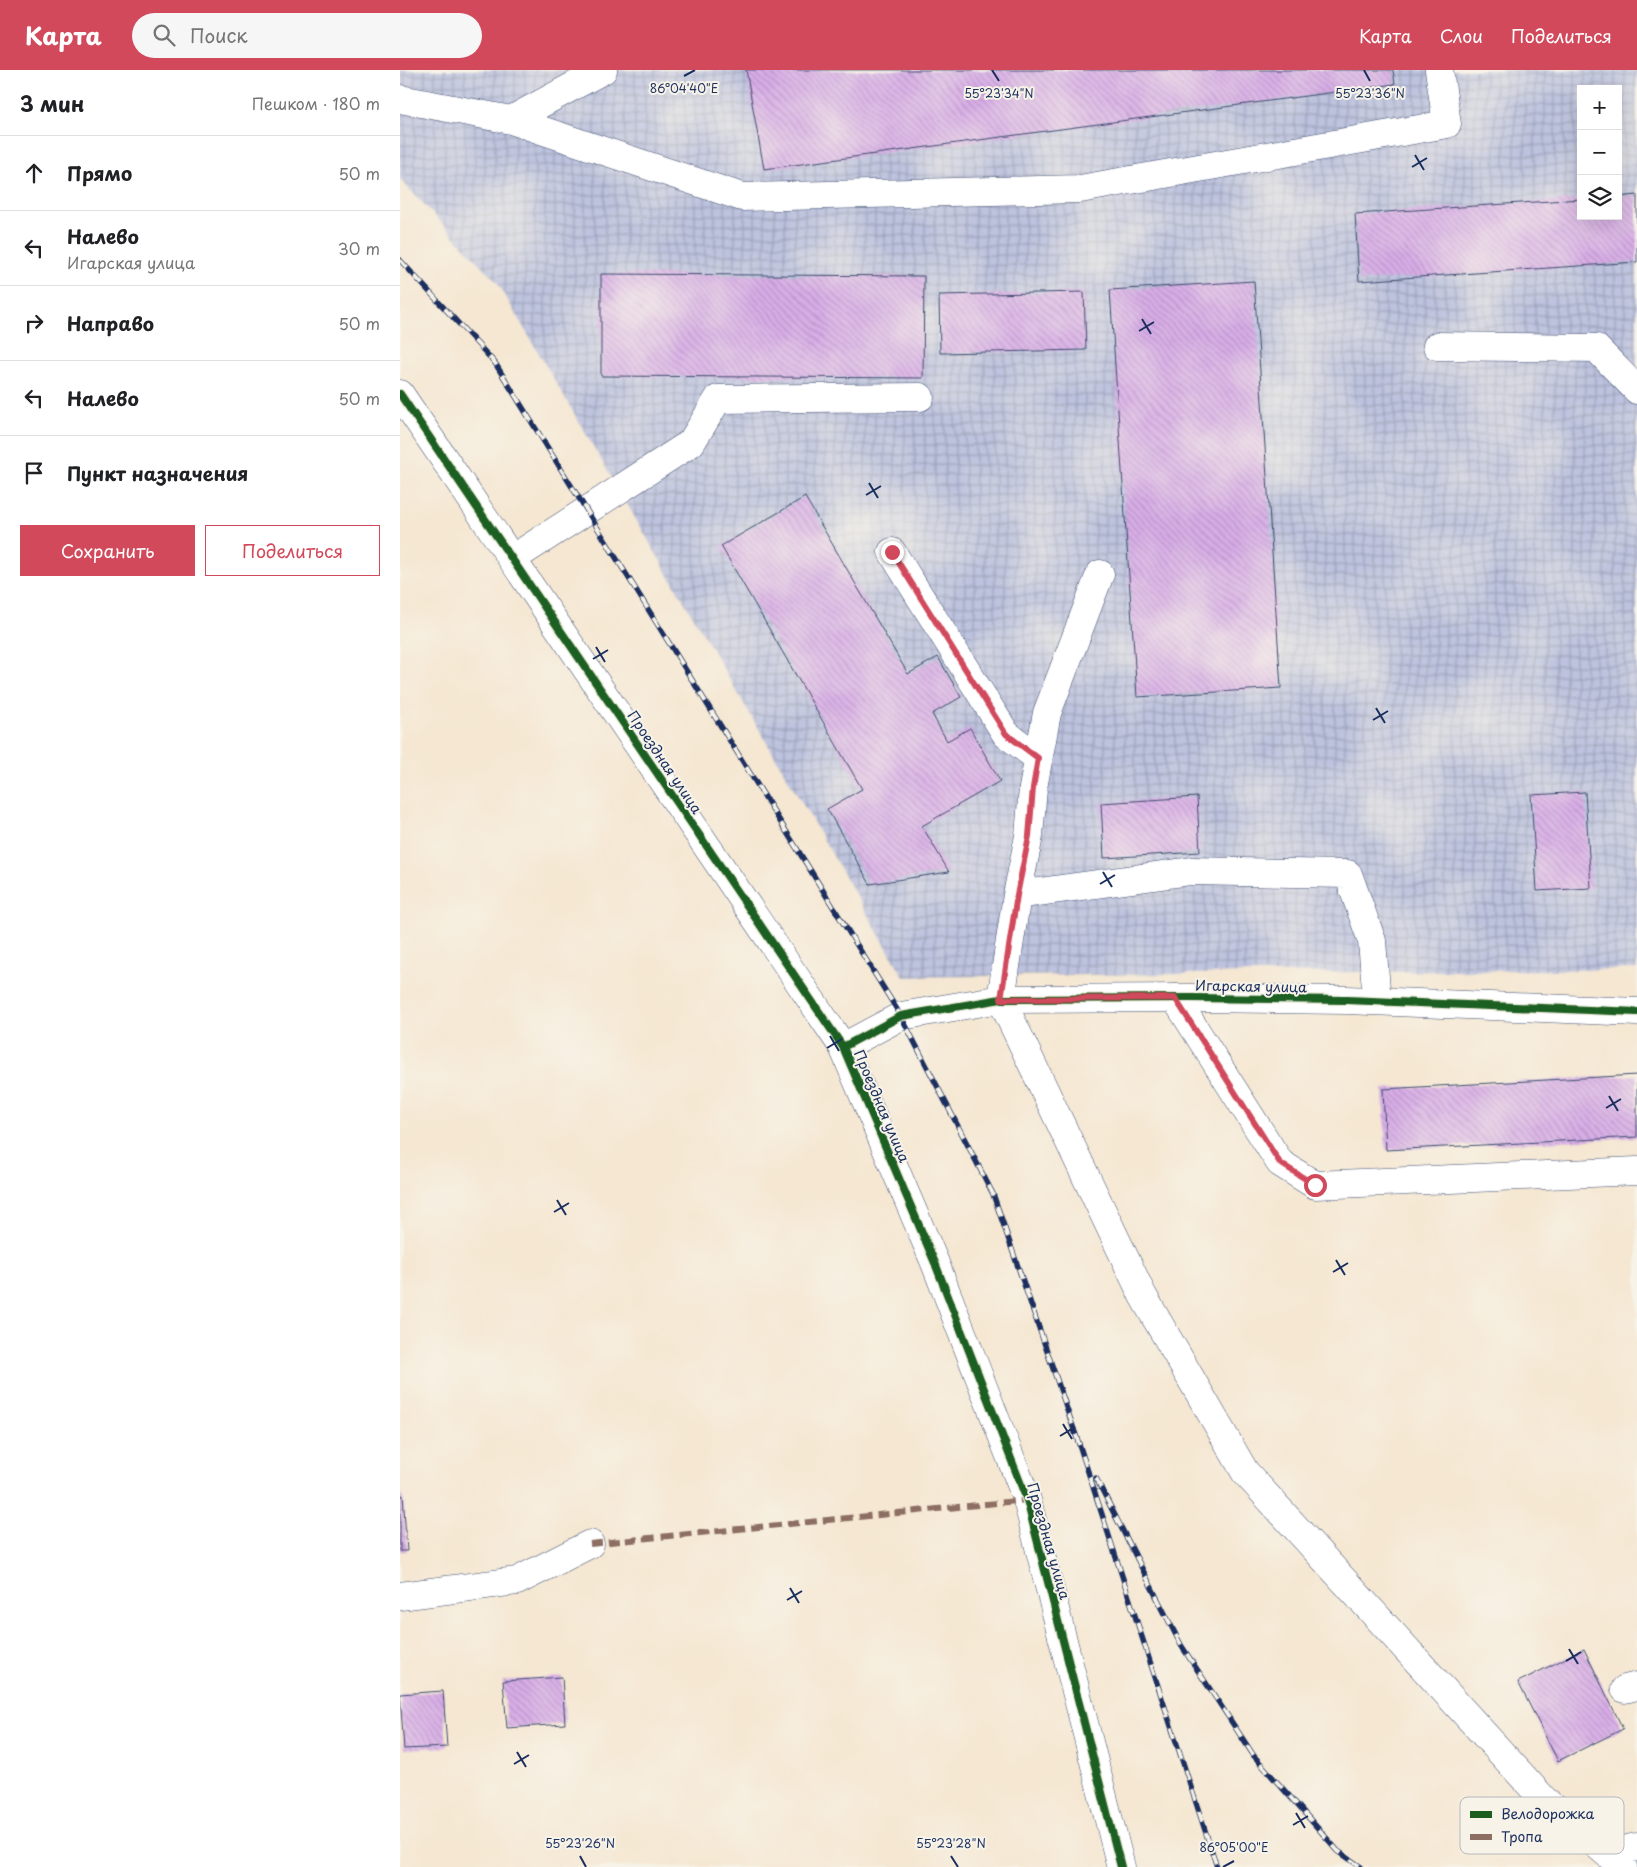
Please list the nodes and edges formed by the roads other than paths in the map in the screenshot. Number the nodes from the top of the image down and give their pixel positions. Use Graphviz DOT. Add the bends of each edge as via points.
graph roads {
  1 [pos="603,70"];
  2 [pos="1439,70"];
  3 [pos="400,99"];
  4 [pos="511,120"];
  5 [pos="1437,346"];
  6 [pos="1637,390"];
  7 [pos="400,394"];
  8 [pos="920,397"];
  9 [pos="892,552"];
  10 [pos="512,559"];
  11 [pos="1100,574"];
  12 [pos="1038,758"];
  13 [pos="1017,895"];
  14 [pos="1175,998"];
  15 [pos="1001,999"];
  16 [pos="1377,1001"];
  17 [pos="1637,1012"];
  18 [pos="843,1047"];
  19 [pos="1637,1171"];
  20 [pos="590,1544"];
  21 [pos="400,1596"];
  22 [pos="1541,1797"];
  23 [pos="1637,1847"];
  24 [pos="1615,1860"];
  25 [pos="1122,1867"];
  1 -- 4 [label="street"];
  2 -- 4 [label="street" via="1447,124 1080,189 742,197"];
  3 -- 4 [label="street"];
  5 -- 6 [label="street" via="1596,348"];
  7 -- 10 [label="street, Проездная улица"];
  8 -- 10 [label="street" via="718,399 691,443"];
  9 -- 12 [label="street" via="1006,734"];
  10 -- 18 [label="street, Проездная улица"];
  11 -- 12 [label="street" via="1047,713"];
  12 -- 13 [label="street" via="1029,836"];
  13 -- 15 [label="street"];
  13 -- 16 [label="street" via="1191,871 1348,874 1372,941"];
  14 -- 15 [label="street, Игарская улица"];
  14 -- 16 [label="street, Игарская улица"];
  14 -- 19 [label="street" via="1280,1163 1315,1185"];
  15 -- 18 [label="street, Игарская улица" via="901,1016"];
  15 -- 22 [label="street" via="1144,1296 1245,1472"];
  16 -- 17 [label="street, Игарская улица"];
  18 -- 25 [label="street, Проездная улица" via="935,1263 1027,1500"];
  20 -- 21 [label="street" via="517,1581"];
  23 -- 24 [label="street"];
}
